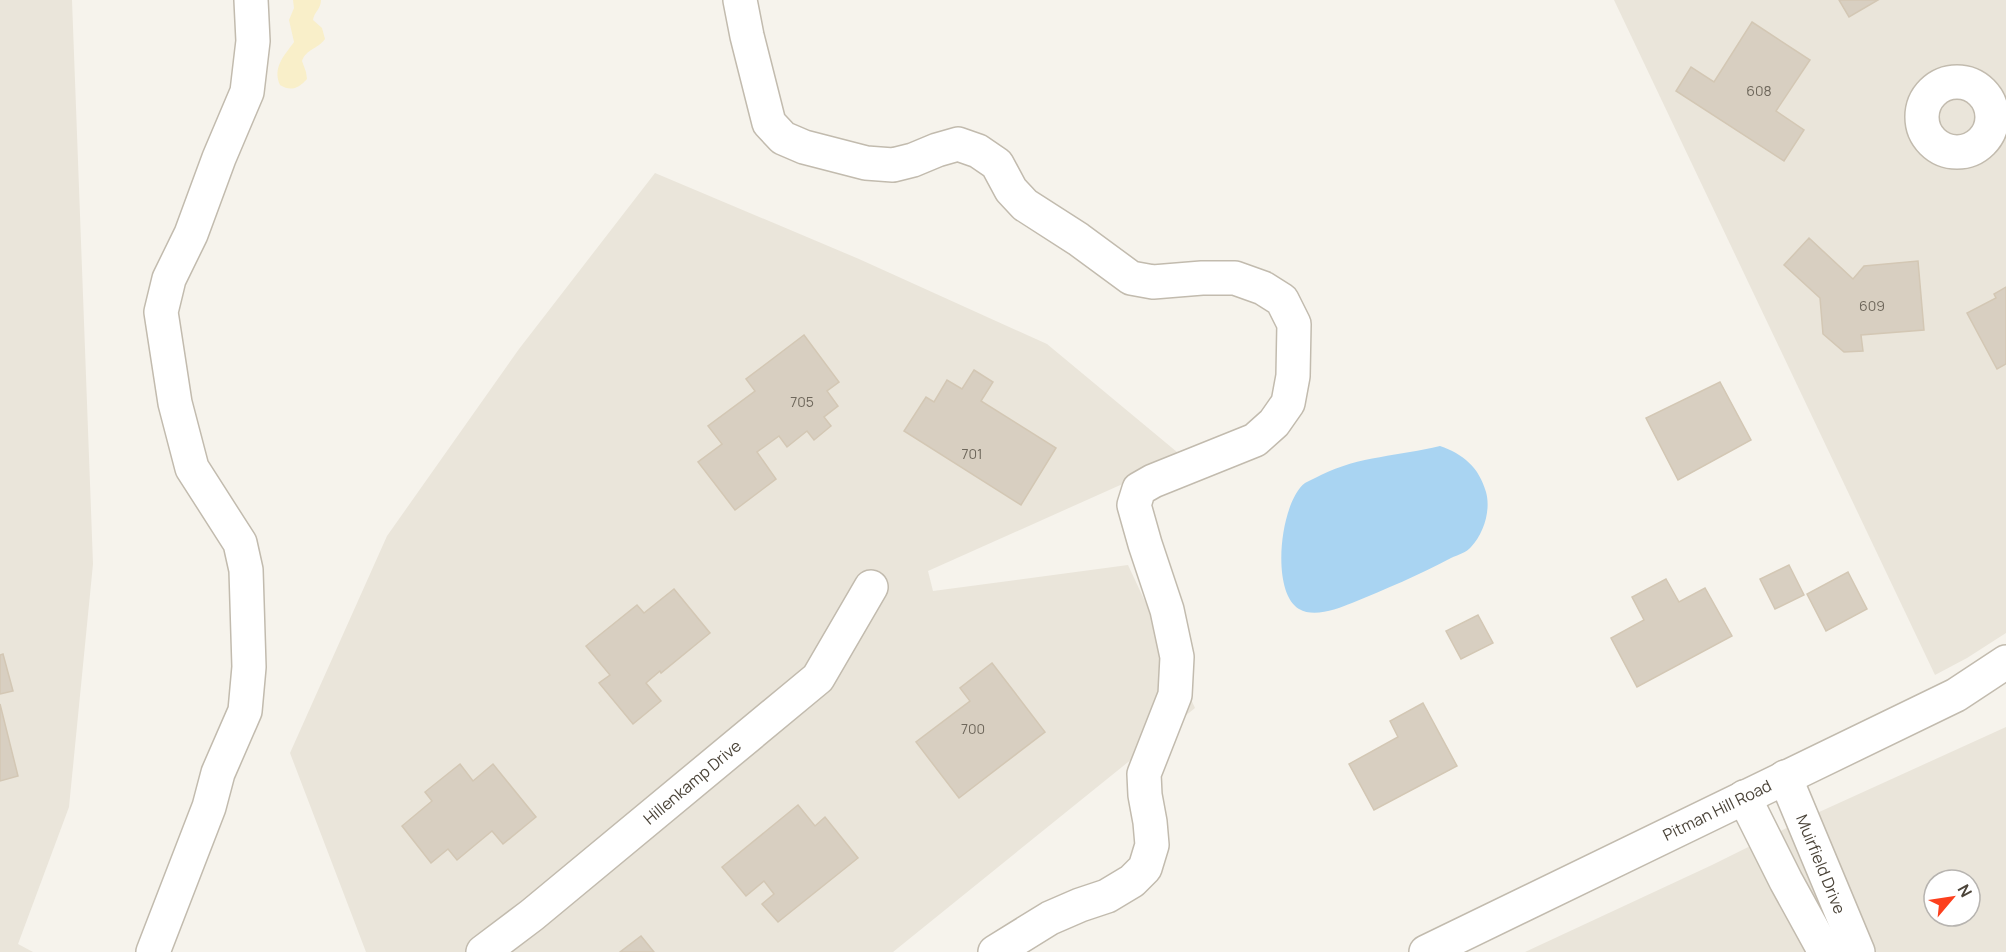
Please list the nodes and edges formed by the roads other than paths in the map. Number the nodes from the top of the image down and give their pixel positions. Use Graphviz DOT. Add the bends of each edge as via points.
graph roads {
  1 [pos="251,0"];
  2 [pos="740,0"];
  3 [pos="871,587"];
  4 [pos="2006,662"];
  5 [pos="1785,777"];
  6 [pos="1744,796"];
  7 [pos="153,952"];
  8 [pos="483,952"];
  9 [pos="994,952"];
  10 [pos="1426,952"];
  11 [pos="1825,952"];
  12 [pos="1858,952"];
  1 -- 7 [label="street" via="253,40 247,92 169,279 161,312 175,403 192,468 240,543 246,570 249,667 245,711 218,773 209,807"];
  2 -- 9 [label="street" via="769,123 783,138 856,161 893,165 958,144 978,151 997,164 1011,190 1025,205 1131,278 1154,282 1235,278 1263,288 1281,300 1294,324 1292,385 1288,403 1274,423 1255,440 1139,489 1134,505 1167,610 1177,657 1175,695 1144,774 1152,845 1145,868 1107,896 1050,918"];
  3 -- 8 [label="street, Hillenkamp Drive" via="818,678"];
  4 -- 5 [label="street, Pitman Hill Road" via="1956,695"];
  5 -- 6 [label="street, Pitman Hill Road"];
  5 -- 12 [label="street, Muirfield Drive"];
  6 -- 10 [label="street, Pitman Hill Road"];
  6 -- 11 [label="street, Muirfield Drive"];
}
